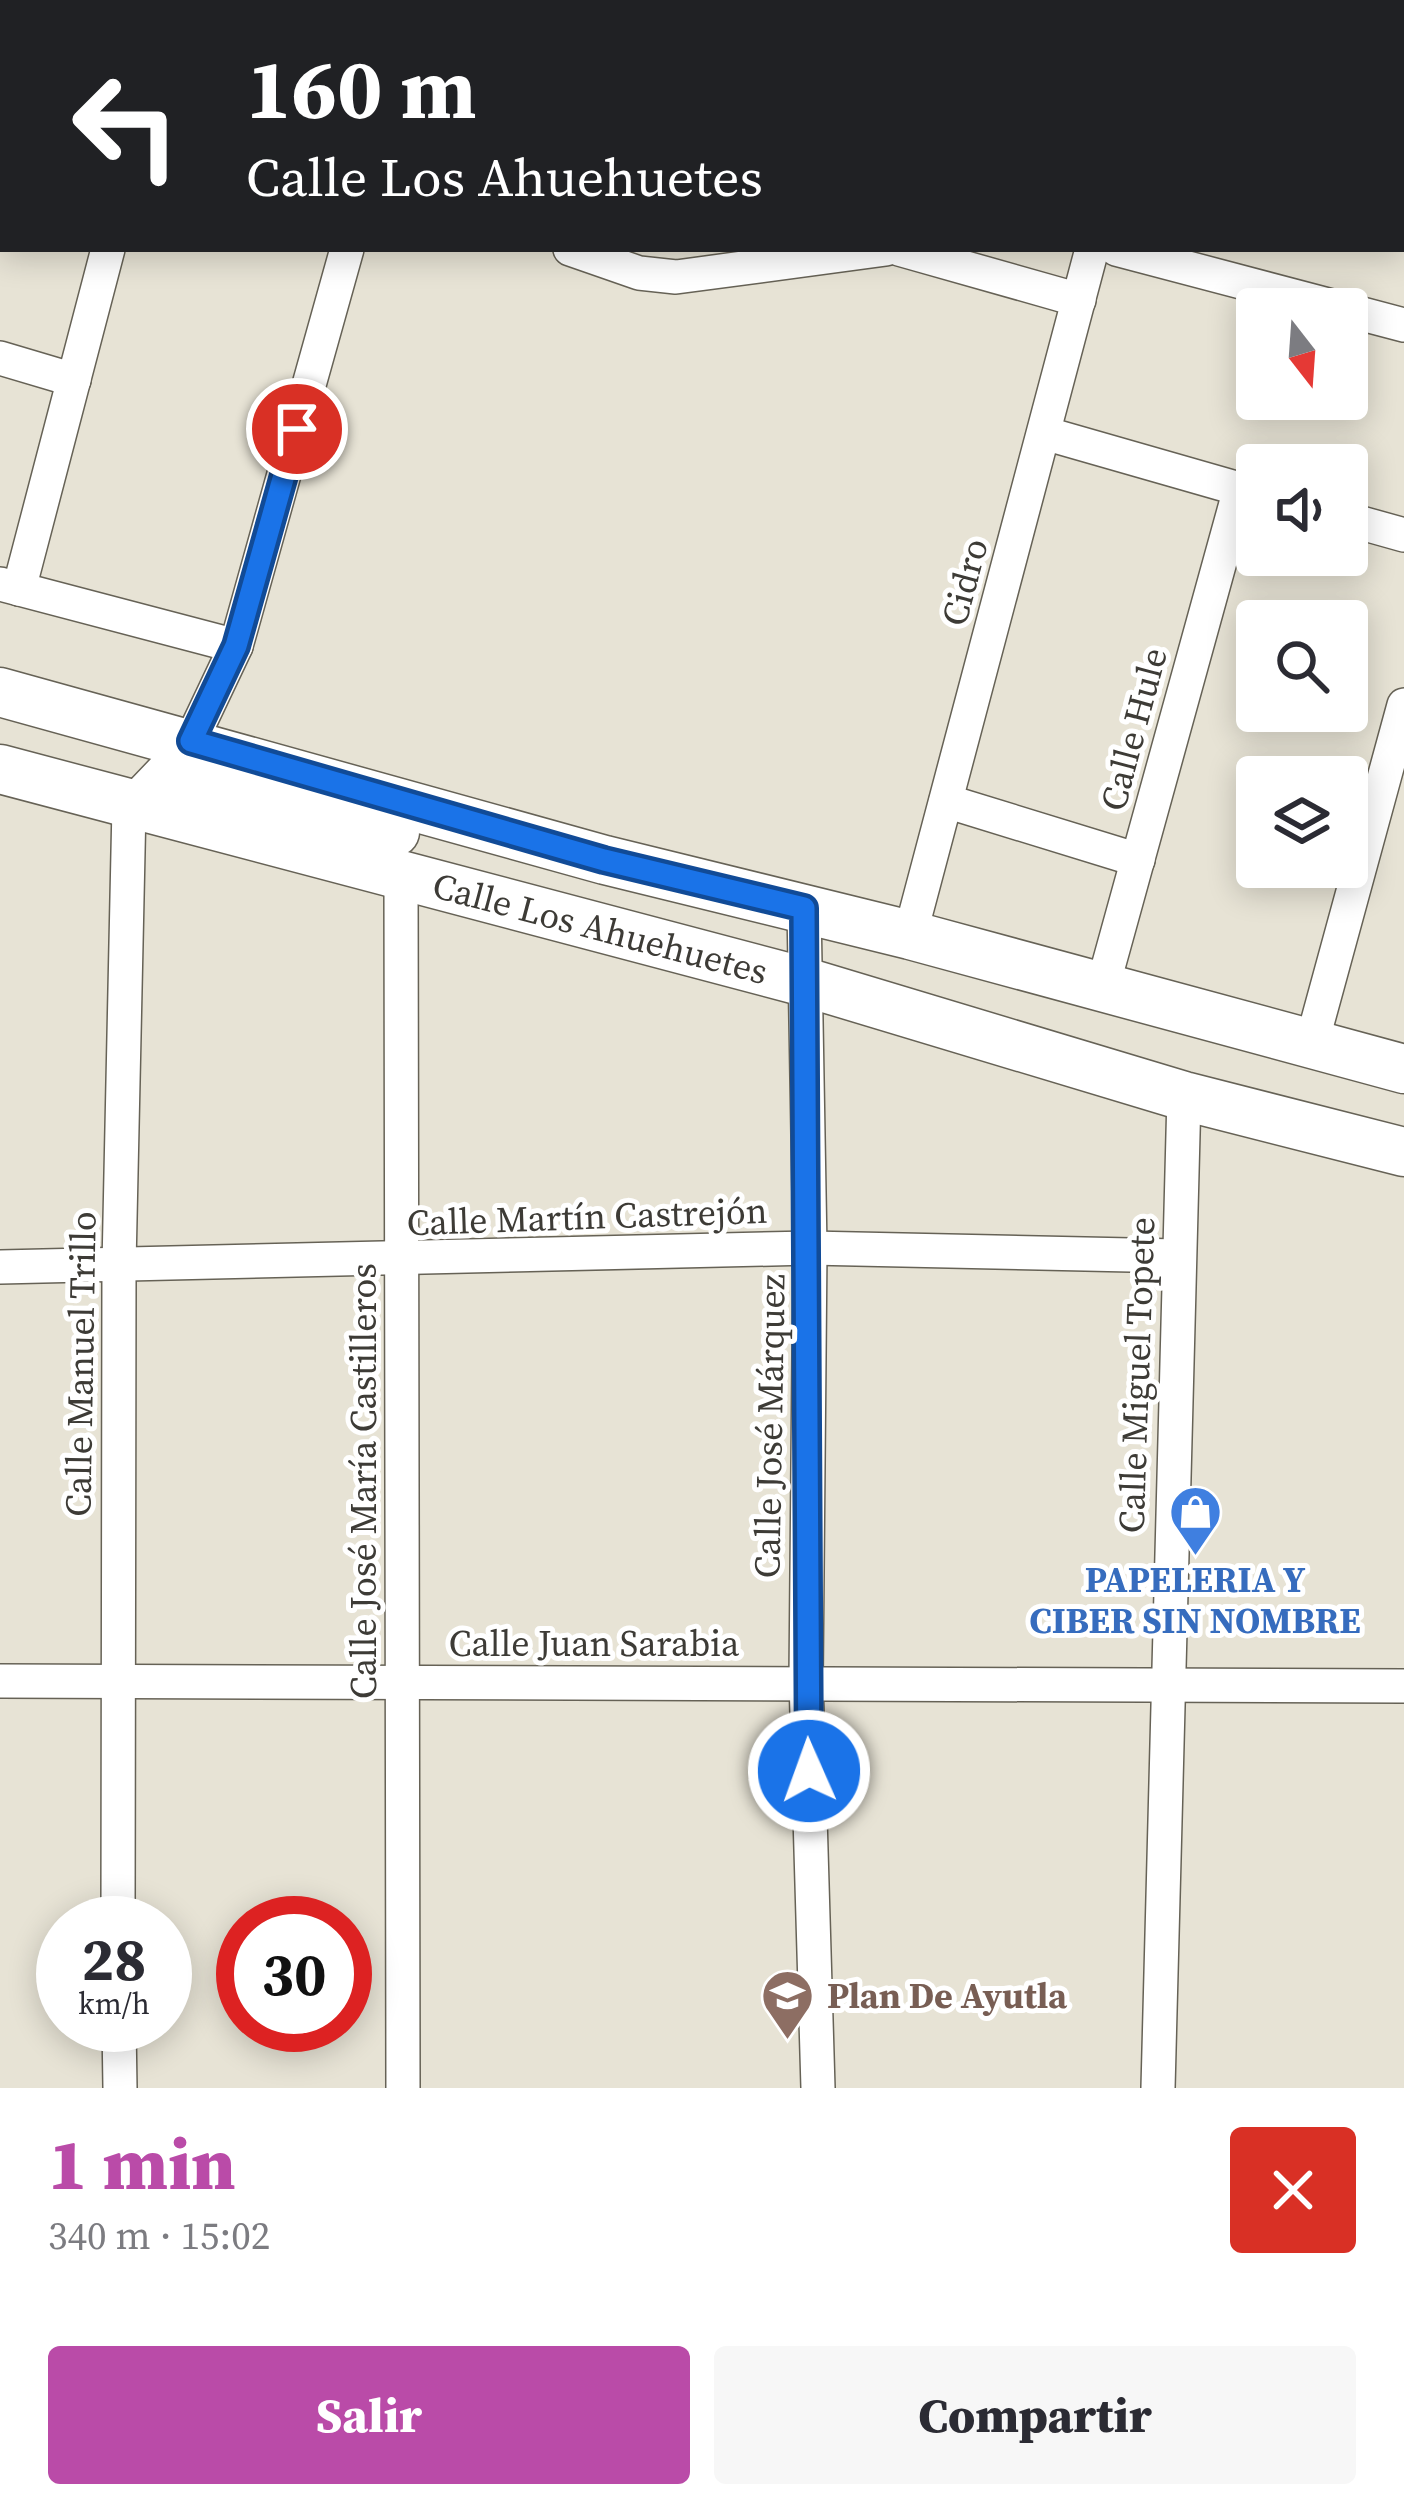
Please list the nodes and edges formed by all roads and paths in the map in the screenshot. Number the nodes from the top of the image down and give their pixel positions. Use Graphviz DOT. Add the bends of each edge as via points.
graph roads {
  1 [pos="107,252"];
  2 [pos="339,252"];
  3 [pos="579,252"];
  4 [pos="864,252"];
  5 [pos="910,252"];
  6 [pos="1091,252"];
  7 [pos="1127,252"];
  8 [pos="1265,288"];
  9 [pos="1079,300"];
  10 [pos="1368,315"];
  11 [pos="1404,325"];
  12 [pos="0,358"];
  13 [pos="74,380"];
  14 [pos="1044,433"];
  15 [pos="1236,488"];
  16 [pos="1368,525"];
  17 [pos="1236,531"];
  18 [pos="1404,536"];
  19 [pos="9,586"];
  20 [pos="236,646"];
  21 [pos="0,692"];
  22 [pos="1404,705"];
  23 [pos="191,741"];
  24 [pos="1396,762"];
  25 [pos="0,769"];
  26 [pos="946,801"];
  27 [pos="129,806"];
  28 [pos="604,860"];
  29 [pos="1138,860"];
  30 [pos="401,874"];
  31 [pos="804,908"];
  32 [pos="910,935"];
  33 [pos="805,982"];
  34 [pos="1102,989"];
  35 [pos="1312,1042"];
  36 [pos="1404,1069"];
  37 [pos="1184,1096"];
  38 [pos="1404,1152"];
  39 [pos="810,1248"];
  40 [pos="1177,1256"];
  41 [pos="401,1261"];
  42 [pos="119,1265"];
  43 [pos="0,1267"];
  44 [pos="806,1680"];
  45 [pos="0,1681"];
  46 [pos="116,1682"];
  47 [pos="404,1683"];
  48 [pos="1168,1684"];
  49 [pos="1404,1686"];
  50 [pos="118,1896"];
  51 [pos="119,2052"];
  52 [pos="119,2088"];
  53 [pos="403,2088"];
  54 [pos="818,2088"];
  55 [pos="1158,2088"];
  1 -- 13 [label="street"];
  2 -- 20 [label="street"];
  3 -- 4 [label="street" via="676,277"];
  5 -- 9 [label="street"];
  6 -- 9 [label="street, Cidro"];
  7 -- 8 [label="street"];
  9 -- 14 [label="street, Cidro"];
  10 -- 11 [label="street"];
  12 -- 13 [label="street"];
  13 -- 19 [label="street"];
  14 -- 15 [label="street"];
  14 -- 26 [label="street, Cidro"];
  16 -- 18 [label="street"];
  17 -- 29 [label="street, Calle Hule"];
  19 -- 20 [label="street"];
  20 -- 23 [label="street"];
  21 -- 23 [label="street, Calle Los Ahuehuetes"];
  22 -- 24 [label="street"];
  23 -- 27 [label="street"];
  23 -- 28 [label="street, Calle Los Ahuehuetes"];
  24 -- 35 [label="street"];
  25 -- 27 [label="street, Calle Los Ahuehuetes"];
  26 -- 29 [label="street"];
  26 -- 32 [label="street, Cidro"];
  27 -- 28 [label="street" via="197,783 540,868"];
  27 -- 30 [label="street, Calle Los Ahuehuetes"];
  27 -- 42 [label="street, Calle Manuel Trillo"];
  28 -- 31 [label="street, Calle Los Ahuehuetes"];
  29 -- 34 [label="street, Calle Hule"];
  30 -- 33 [label="street, Calle Los Ahuehuetes"];
  30 -- 41 [label="street, Calle José María Castilleros"];
  31 -- 32 [label="street, Calle Los Ahuehuetes"];
  31 -- 33 [label="street, Calle José Márquez"];
  32 -- 34 [label="street, Calle Los Ahuehuetes"];
  33 -- 37 [label="street, Calle Los Ahuehuetes"];
  33 -- 39 [label="street, Calle José Márquez"];
  34 -- 35 [label="street, Calle Los Ahuehuetes"];
  35 -- 36 [label="street, Calle Los Ahuehuetes"];
  37 -- 38 [label="street, Calle Los Ahuehuetes"];
  37 -- 40 [label="street, Calle Miguel Topete"];
  39 -- 40 [label="street, Calle Martín Castrejón"];
  39 -- 41 [label="street, Calle Martín Castrejón"];
  39 -- 44 [label="street, Calle José Márquez"];
  40 -- 48 [label="street, Calle Miguel Topete"];
  41 -- 42 [label="street, Calle Martín Castrejón"];
  41 -- 47 [label="street, Calle José María Castilleros"];
  42 -- 43 [label="street, Calle Martín Castrejón"];
  42 -- 46 [label="street, Calle Manuel Trillo"];
  44 -- 47 [label="street, Calle Juan Sarabia"];
  44 -- 48 [label="street, Calle Juan Sarabia"];
  44 -- 54 [label="street, Calle José Márquez"];
  45 -- 46 [label="street, Calle Juan Sarabia"];
  46 -- 47 [label="street, Calle Juan Sarabia"];
  46 -- 50 [label="street, Calle Manuel Trillo"];
  47 -- 53 [label="street, Calle José María Castilleros"];
  48 -- 49 [label="street, Calle Juan Sarabia"];
  48 -- 55 [label="street, Calle Miguel Topete"];
  51 -- 52 [label="street"];
}
